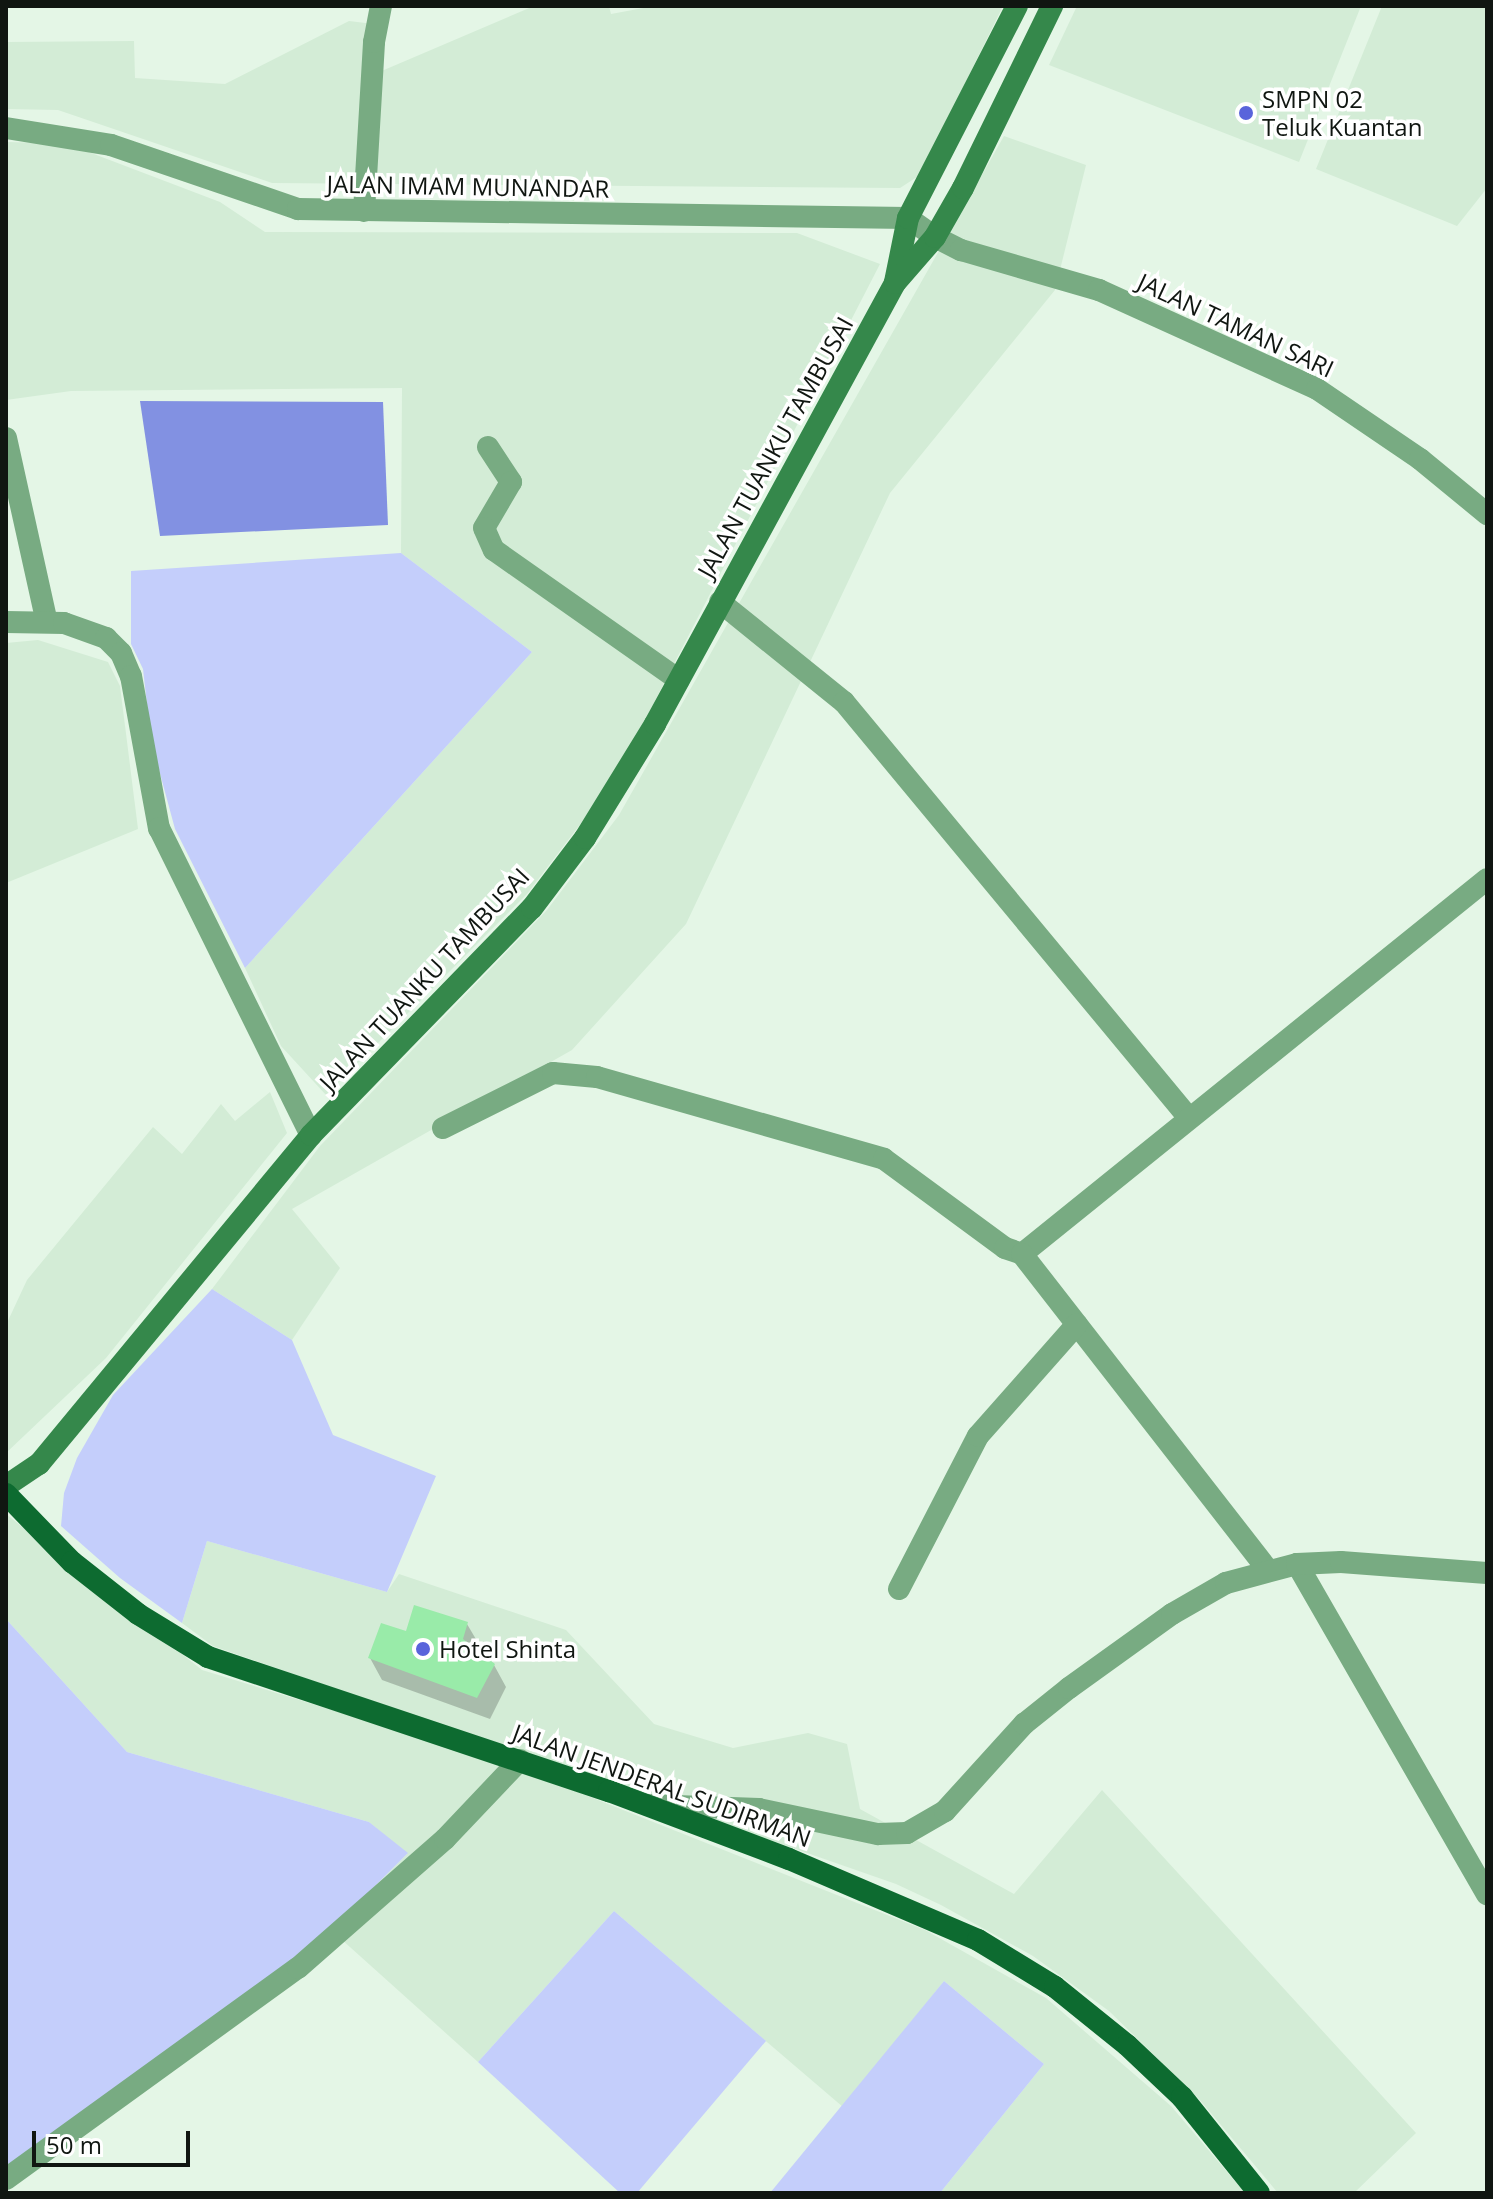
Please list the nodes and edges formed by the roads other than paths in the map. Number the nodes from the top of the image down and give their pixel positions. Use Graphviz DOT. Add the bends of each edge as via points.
graph roads {
  1 [pos="381,6"];
  2 [pos="1017,6"];
  3 [pos="1052,6"];
  4 [pos="6,128"];
  5 [pos="364,211"];
  6 [pos="908,218"];
  7 [pos="935,237"];
  8 [pos="895,283"];
  9 [pos="6,438"];
  10 [pos="488,447"];
  11 [pos="1487,514"];
  12 [pos="720,602"];
  13 [pos="46,619"];
  14 [pos="6,622"];
  15 [pos="679,680"];
  16 [pos="1487,879"];
  17 [pos="1189,1118"];
  18 [pos="443,1128"];
  19 [pos="311,1135"];
  20 [pos="1022,1254"];
  21 [pos="1077,1324"];
  22 [pos="6,1486"];
  23 [pos="6,1494"];
  24 [pos="1297,1564"];
  25 [pos="1268,1570"];
  26 [pos="1487,1573"];
  27 [pos="899,1589"];
  28 [pos="520,1760"];
  29 [pos="646,1805"];
  30 [pos="1487,1894"];
  31 [pos="6,2179"];
  32 [pos="1259,2193"];
  1 -- 5 [label="street"];
  2 -- 6 [label="main road, JALAN TUANKU TAMBUSAI"];
  3 -- 7 [label="main road, JALAN TUANKU TAMBUSAI"];
  4 -- 5 [label="street, JALAN IMAM MUNANDAR" via="111,145 298,209"];
  5 -- 6 [label="street, JALAN IMAM MUNANDAR"];
  6 -- 7 [label="street"];
  6 -- 8 [label="main road, JALAN TUANKU TAMBUSAI"];
  7 -- 8 [label="main road, JALAN TUANKU TAMBUSAI"];
  7 -- 11 [label="street, JALAN TAMAN SARI" via="961,250 1099,290 1317,389 1420,459"];
  8 -- 12 [label="main road, JALAN TUANKU TAMBUSAI"];
  9 -- 13 [label="street"];
  10 -- 15 [label="street" via="511,482 484,528 494,550"];
  12 -- 15 [label="main road, JALAN TUANKU TAMBUSAI"];
  12 -- 17 [label="street" via="844,702"];
  13 -- 14 [label="street"];
  13 -- 19 [label="street" via="85,628 121,653 131,676 159,828"];
  15 -- 19 [label="main road, JALAN TUANKU TAMBUSAI" via="585,838 532,908"];
  16 -- 17 [label="street"];
  17 -- 20 [label="street"];
  18 -- 20 [label="street" via="553,1073 597,1077 884,1159 1005,1248"];
  19 -- 22 [label="main road, JALAN TUANKU TAMBUSAI" via="39,1464"];
  20 -- 21 [label="street"];
  21 -- 25 [label="street"];
  21 -- 27 [label="street" via="978,1436"];
  23 -- 28 [label="main road, JALAN JENDERAL SUDIRMAN" via="72,1562 138,1614 208,1657"];
  24 -- 25 [label="street"];
  24 -- 26 [label="street"];
  24 -- 30 [label="street"];
  25 -- 29 [label="street" via="1226,1583 1172,1614 1082,1679 1024,1724 945,1811 907,1833 853,1830 759,1809"];
  28 -- 29 [label="main road, JALAN JENDERAL SUDIRMAN"];
  28 -- 31 [label="street" via="445,1839 298,1968"];
  29 -- 32 [label="main road, JALAN JENDERAL SUDIRMAN" via="906,1907 978,1940 1055,1987 1182,2097"];
}
